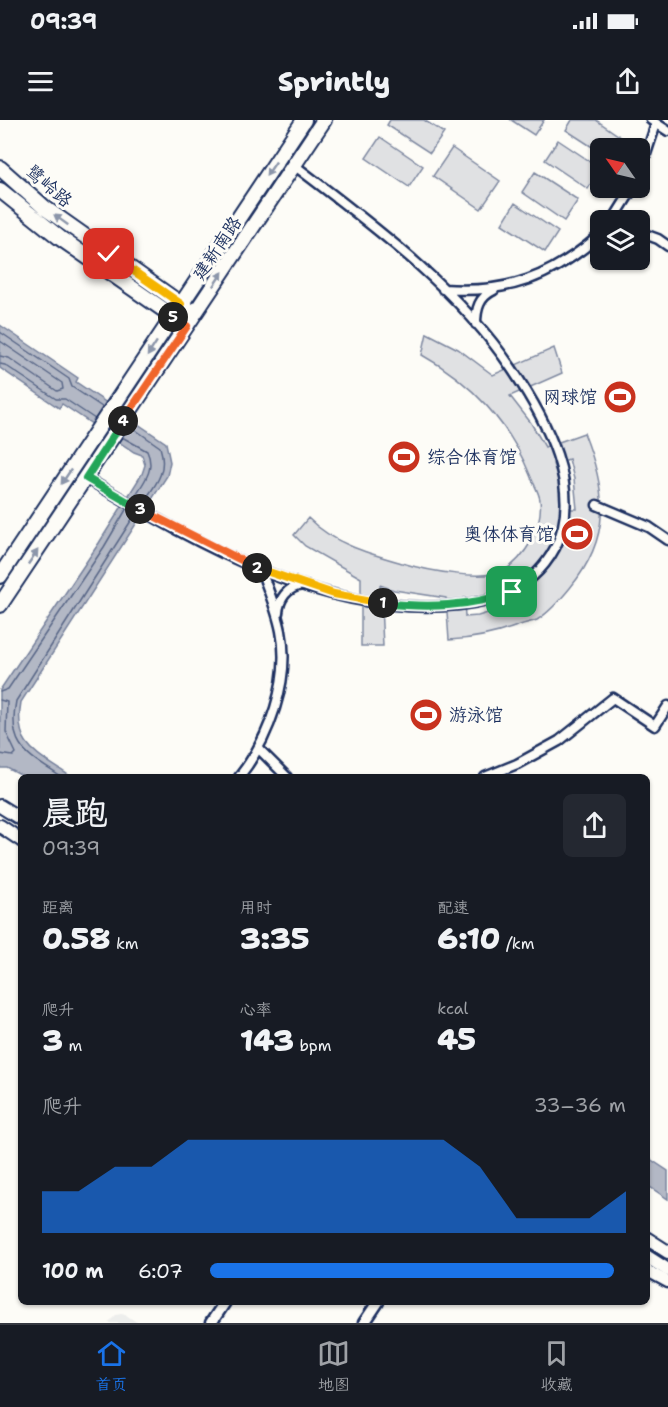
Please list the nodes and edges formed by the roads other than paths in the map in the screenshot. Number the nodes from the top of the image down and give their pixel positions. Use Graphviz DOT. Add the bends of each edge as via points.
graph roads {
  1 [pos="304,120"];
  2 [pos="324,120"];
  3 [pos="654,122"];
  4 [pos="668,131"];
  5 [pos="649,138"];
  6 [pos="294,165"];
  7 [pos="0,168"];
  8 [pos="0,190"];
  9 [pos="650,236"];
  10 [pos="590,243"];
  11 [pos="668,246"];
  12 [pos="497,288"];
  13 [pos="443,289"];
  14 [pos="181,304"];
  15 [pos="195,313"];
  16 [pos="173,316"];
  17 [pos="477,324"];
  18 [pos="187,326"];
  19 [pos="86,478"];
  20 [pos="597,505"];
  21 [pos="668,540"];
  22 [pos="261,570"];
  23 [pos="0,576"];
  24 [pos="305,585"];
  25 [pos="0,606"];
  26 [pos="278,617"];
  27 [pos="668,706"];
  28 [pos="259,749"];
  29 [pos="241,774"];
  30 [pos="284,774"];
  31 [pos="492,774"];
  32 [pos="0,805"];
  33 [pos="17,817"];
  34 [pos="0,826"];
  35 [pos="18,838"];
  36 [pos="650,1241"];
  37 [pos="668,1252"];
  38 [pos="650,1259"];
  39 [pos="668,1270"];
  40 [pos="650,1272"];
  41 [pos="668,1282"];
  42 [pos="223,1305"];
  43 [pos="376,1305"];
  44 [pos="211,1323"];
  45 [pos="364,1323"];
  1 -- 14 [label="main road, 建新南路, one-way"];
  2 -- 6 [label="main road, 建新南路"];
  3 -- 4 [label="street"];
  3 -- 5 [label="street"];
  6 -- 13 [label="street" via="383,233"];
  15 -- 6 [label="main road, 建新南路, one-way"];
  14 -- 7 [label="main road, 鹭岭路, one-way" via="45,208"];
  8 -- 16 [label="main road, 鹭岭路" via="60,238"];
  9 -- 11 [label="street"];
  10 -- 12 [label="street" via="550,271"];
  12 -- 13 [label="street"];
  12 -- 17 [label="street" via="479,304"];
  13 -- 17 [label="street"];
  14 -- 15 [label="main road, 鹭岭路"];
  14 -- 16 [label="main road, 建新南路"];
  15 -- 18 [label="main road, 建新南路"];
  16 -- 18 [label="main road, 鹭岭路"];
  16 -- 23 [label="main road, 建新南路, one-way"];
  17 -- 24 [label="street" via="521,384 555,452 566,505 562,532 550,557 533,578 512,592 470,604 404,606"];
  18 -- 19 [label="main road, 建新南路"];
  19 -- 22 [label="street" via="163,522"];
  25 -- 19 [label="main road, 建新南路, one-way"];
  20 -- 21 [label="street" via="650,527"];
  22 -- 24 [label="street"];
  22 -- 26 [label="street"];
  24 -- 26 [label="street" via="292,588 283,596"];
  26 -- 28 [label="street" via="283,643 280,685"];
  27 -- 31 [label="street" via="655,726 614,698 559,741"];
  28 -- 29 [label="street"];
  28 -- 30 [label="street"];
  32 -- 33 [label="main road"];
  34 -- 35 [label="main road"];
  36 -- 37 [label="main road"];
  38 -- 39 [label="main road"];
  40 -- 41 [label="street"];
  42 -- 44 [label="street"];
  43 -- 45 [label="street"];
}
